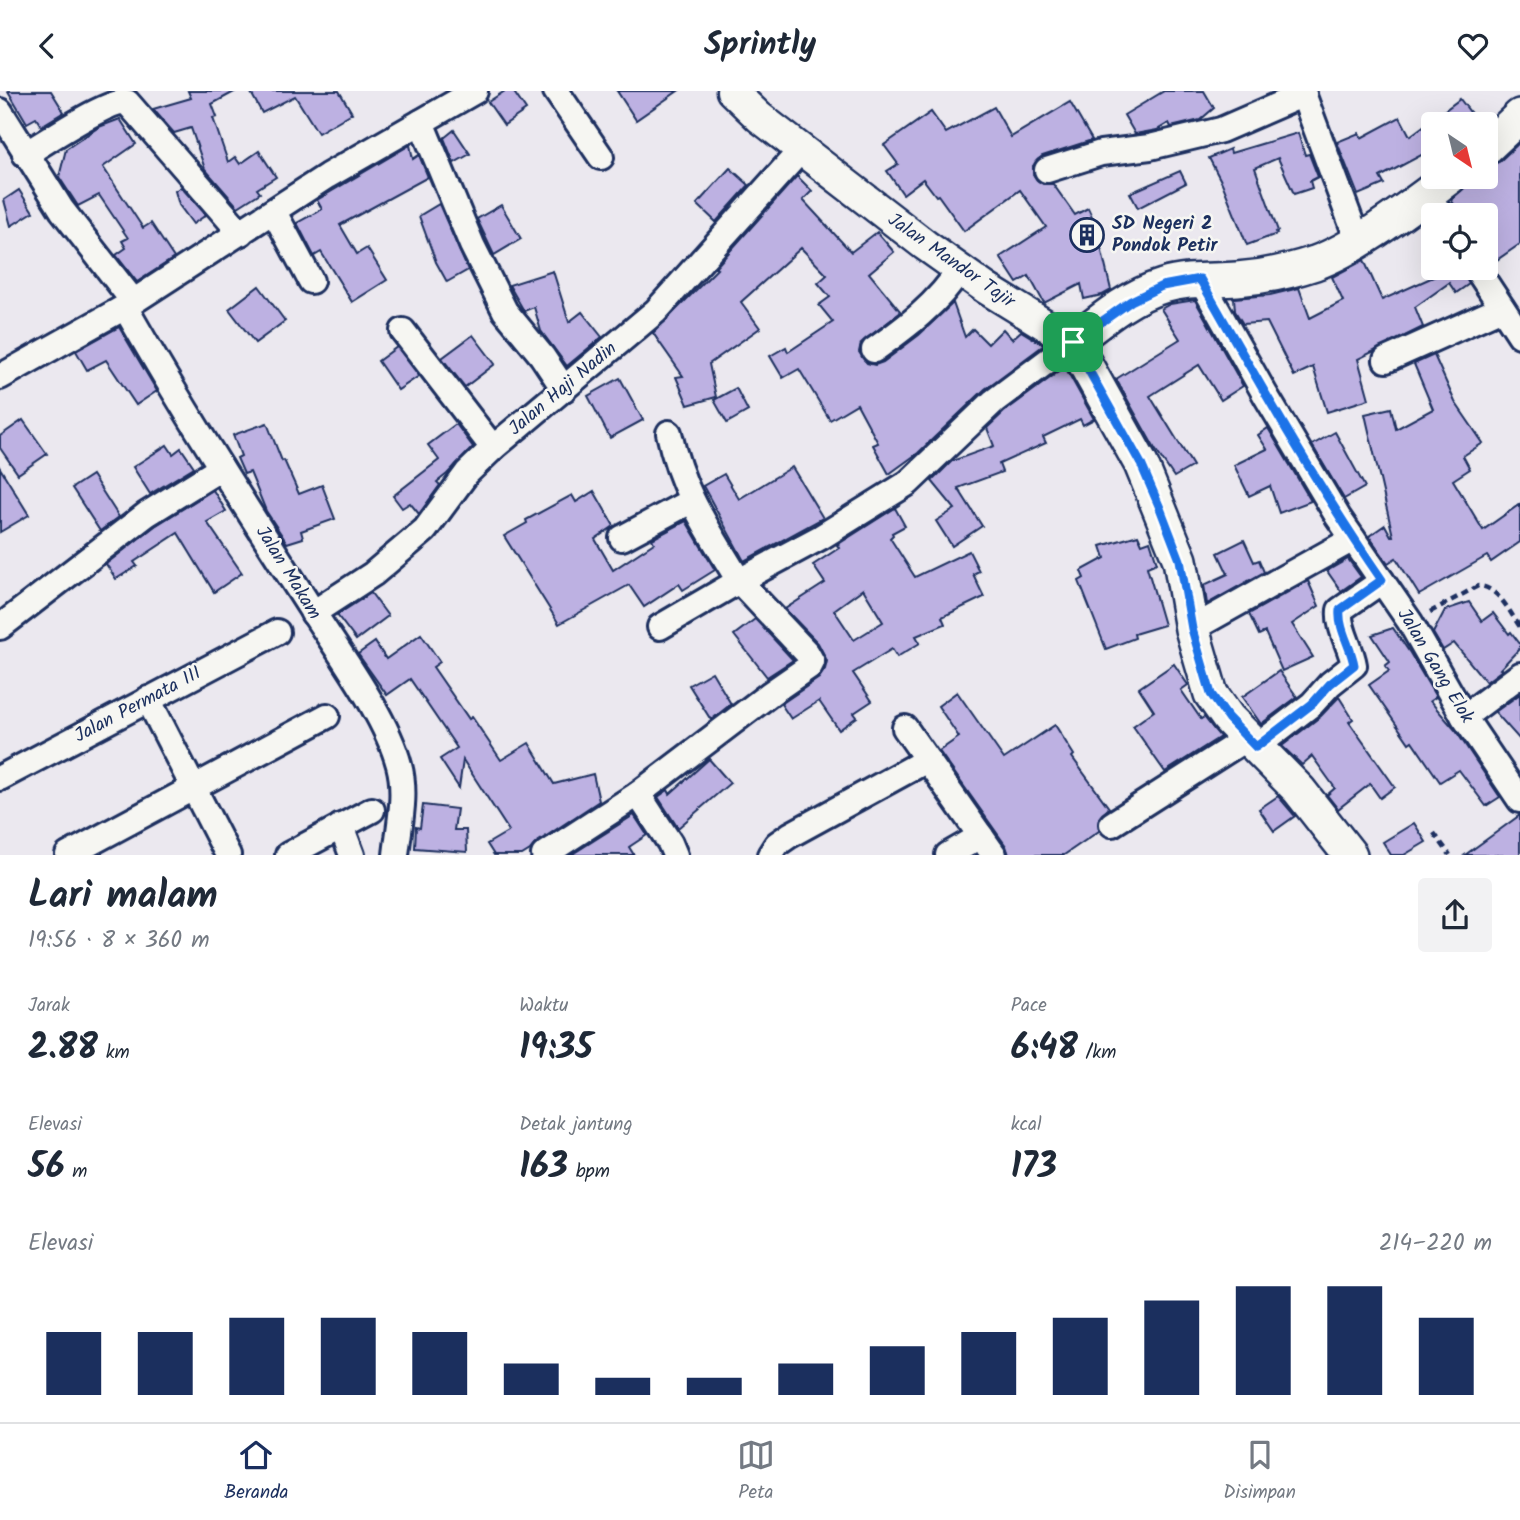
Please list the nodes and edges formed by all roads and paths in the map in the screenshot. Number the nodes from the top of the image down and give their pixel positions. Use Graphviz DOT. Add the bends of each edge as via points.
graph roads {
  1 [pos="475,91"];
  2 [pos="556,91"];
  3 [pos="732,91"];
  4 [pos="1303,93"];
  5 [pos="0,111"];
  6 [pos="1520,117"];
  7 [pos="421,122"];
  8 [pos="1498,137"];
  9 [pos="801,150"];
  10 [pos="25,154"];
  11 [pos="601,157"];
  12 [pos="1047,170"];
  13 [pos="1439,195"];
  14 [pos="274,212"];
  15 [pos="241,233"];
  16 [pos="1358,241"];
  17 [pos="959,270"];
  18 [pos="1200,279"];
  19 [pos="1484,280"];
  20 [pos="311,281"];
  21 [pos="129,304"];
  22 [pos="1502,308"];
  23 [pos="403,331"];
  24 [pos="1520,335"];
  25 [pos="1073,342"];
  26 [pos="874,351"];
  27 [pos="1386,360"];
  28 [pos="0,377"];
  29 [pos="564,389"];
  30 [pos="669,433"];
  31 [pos="493,448"];
  32 [pos="221,468"];
  33 [pos="691,501"];
  34 [pos="622,538"];
  35 [pos="1353,539"];
  36 [pos="1382,580"];
  37 [pos="738,581"];
  38 [pos="313,613"];
  39 [pos="1410,622"];
  40 [pos="0,627"];
  41 [pos="660,627"];
  42 [pos="1520,627"];
  43 [pos="1192,629"];
  44 [pos="276,632"];
  45 [pos="1520,675"];
  46 [pos="148,699"];
  47 [pos="327,716"];
  48 [pos="1464,717"];
  49 [pos="905,728"];
  50 [pos="1252,742"];
  51 [pos="928,759"];
  52 [pos="0,778"];
  53 [pos="194,788"];
  54 [pos="638,794"];
  55 [pos="1520,800"];
  56 [pos="372,810"];
  57 [pos="1112,824"];
  58 [pos="341,827"];
  59 [pos="1434,833"];
  60 [pos="987,846"];
  61 [pos="68,855"];
  62 [pos="228,855"];
  63 [pos="288,855"];
  64 [pos="352,855"];
  65 [pos="396,855"];
  66 [pos="544,855"];
  67 [pos="675,855"];
  68 [pos="770,855"];
  69 [pos="948,855"];
  70 [pos="1350,855"];
  71 [pos="1450,855"];
  1 -- 7 [label="street"];
  2 -- 11 [label="street"];
  3 -- 9 [label="street, Jalan Mandor Tajir"];
  4 -- 12 [label="street" via="1221,130 1101,153"];
  4 -- 16 [label="street"];
  5 -- 10 [label="street, Jalan Makam"];
  6 -- 8 [label="main road"];
  7 -- 14 [label="street"];
  7 -- 29 [label="street" via="472,245 506,311"];
  9 -- 17 [label="street, Jalan Mandor Tajir"];
  9 -- 29 [label="street, Jalan Haji Nadin" via="656,311"];
  10 -- 15 [label="street" via="89,116 127,102"];
  10 -- 21 [label="street, Jalan Makam"];
  13 -- 16 [label="main road"];
  14 -- 15 [label="street"];
  14 -- 20 [label="street"];
  15 -- 21 [label="street"];
  16 -- 18 [label="main road" via="1317,262 1277,273"];
  17 -- 25 [label="street, Jalan Mandor Tajir"];
  17 -- 26 [label="street" via="941,294"];
  18 -- 25 [label="main road" via="1162,286 1131,301"];
  18 -- 35 [label="street, Jalan Gang Elok"];
  19 -- 22 [label="street"];
  21 -- 28 [label="street"];
  21 -- 32 [label="street, Jalan Makam"];
  22 -- 24 [label="street"];
  22 -- 27 [label="street"];
  23 -- 31 [label="street"];
  25 -- 37 [label="street" via="994,401 908,483"];
  25 -- 43 [label="main road, Jalan Mandor Tajir" via="1141,464 1180,560"];
  29 -- 31 [label="street, Jalan Haji Nadin"];
  30 -- 33 [label="street" via="676,467"];
  31 -- 38 [label="street, Jalan Haji Nadin" via="467,473 425,530 373,574"];
  32 -- 38 [label="street, Jalan Makam"];
  32 -- 40 [label="street" via="147,514"];
  33 -- 34 [label="street"];
  33 -- 37 [label="street"];
  35 -- 36 [label="street, Jalan Gang Elok"];
  35 -- 43 [label="street"];
  36 -- 39 [label="street, Jalan Gang Elok"];
  36 -- 50 [label="street" via="1340,610 1354,665 1312,704"];
  37 -- 41 [label="street"];
  37 -- 54 [label="street" via="812,662"];
  38 -- 65 [label="street, Jalan Makam" via="390,739 400,767 403,794"];
  39 -- 42 [label="path" via="1486,586"];
  39 -- 48 [label="street, Jalan Gang Elok"];
  43 -- 50 [label="main road, Jalan Mandor Tajir" via="1211,694"];
  44 -- 46 [label="street, Jalan Permata III"];
  45 -- 48 [label="street"];
  46 -- 52 [label="street, Jalan Permata III"];
  46 -- 53 [label="street"];
  47 -- 53 [label="street"];
  48 -- 55 [label="street, Jalan Gang Elok"];
  49 -- 51 [label="street"];
  50 -- 57 [label="street"];
  50 -- 70 [label="main road, Jalan Mandor Tajir" via="1299,790"];
  51 -- 60 [label="street"];
  51 -- 68 [label="street" via="790,835"];
  53 -- 61 [label="street"];
  53 -- 62 [label="street"];
  54 -- 66 [label="street"];
  54 -- 67 [label="street"];
  56 -- 58 [label="street"];
  58 -- 63 [label="street"];
  58 -- 64 [label="street"];
  59 -- 71 [label="path"];
  60 -- 69 [label="street"];
}
